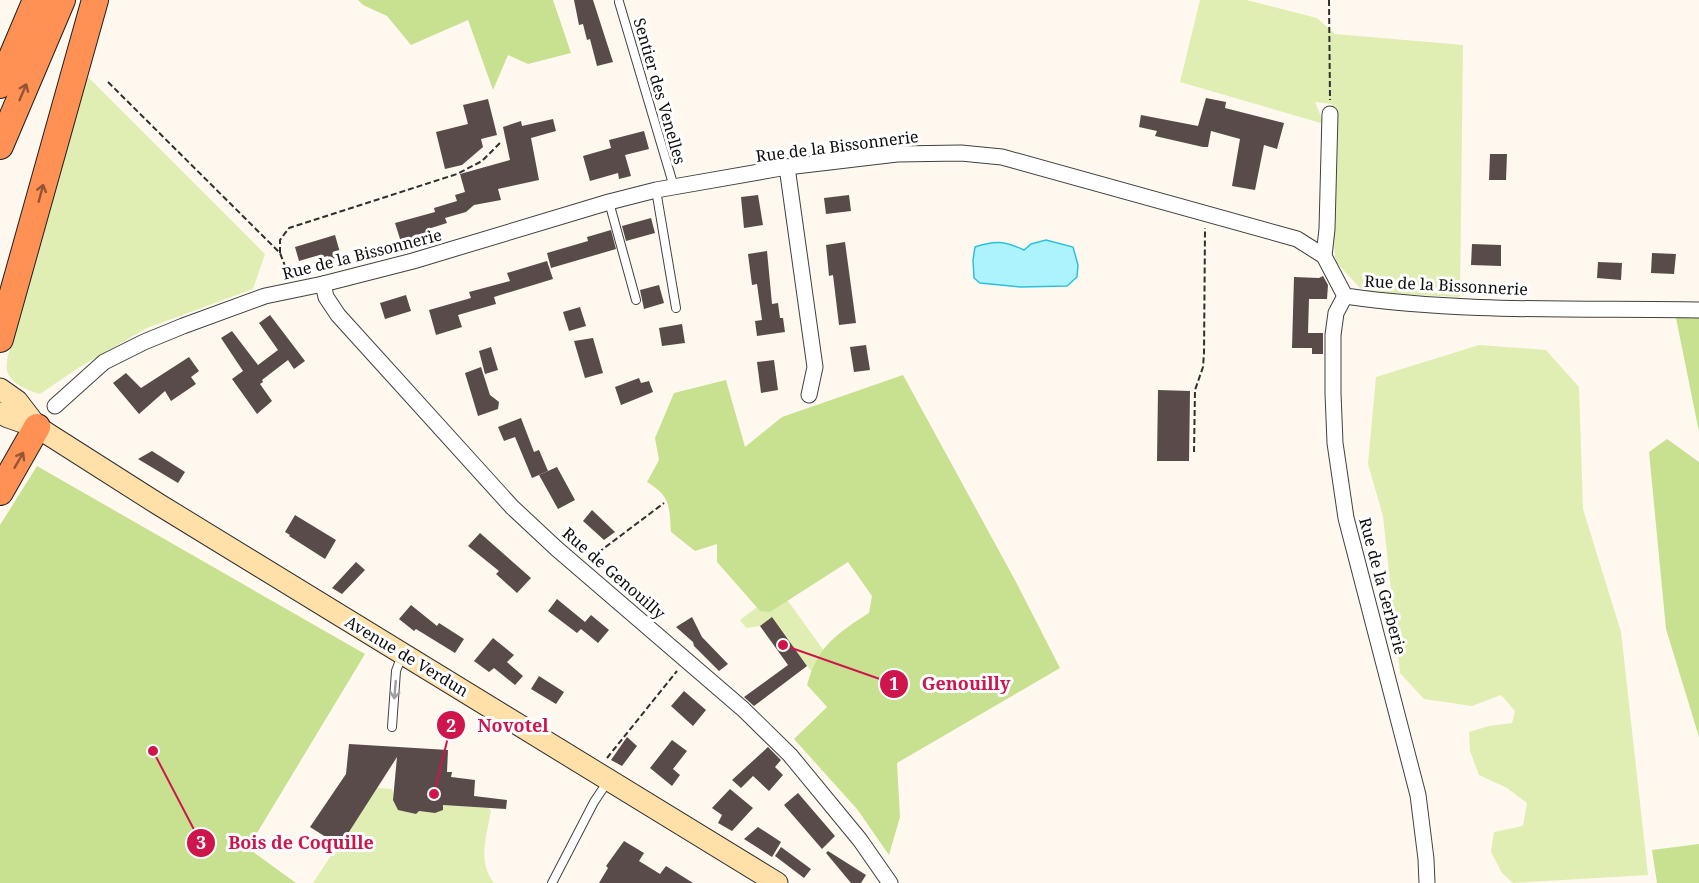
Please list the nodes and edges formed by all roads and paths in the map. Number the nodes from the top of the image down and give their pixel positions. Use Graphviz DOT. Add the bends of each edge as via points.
graph roads {
  1 [pos="36,0"];
  2 [pos="62,0"];
  3 [pos="94,0"];
  4 [pos="1329,0"];
  5 [pos="619,2"];
  6 [pos="108,82"];
  7 [pos="0,85"];
  8 [pos="1330,114"];
  9 [pos="502,141"];
  10 [pos="0,146"];
  11 [pos="787,167"];
  12 [pos="674,187"];
  13 [pos="656,190"];
  14 [pos="609,202"];
  15 [pos="1209,214"];
  16 [pos="280,253"];
  17 [pos="1324,256"];
  18 [pos="323,284"];
  19 [pos="294,290"];
  20 [pos="1345,296"];
  21 [pos="636,300"];
  22 [pos="676,308"];
  23 [pos="1699,310"];
  24 [pos="0,339"];
  25 [pos="0,389"];
  26 [pos="809,395"];
  27 [pos="55,406"];
  28 [pos="0,413"];
  29 [pos="37,427"];
  30 [pos="1194,452"];
  31 [pos="0,492"];
  32 [pos="664,503"];
  33 [pos="579,567"];
  34 [pos="403,653"];
  35 [pos="687,660"];
  36 [pos="392,727"];
  37 [pos="602,776"];
  38 [pos="552,883"];
  39 [pos="777,883"];
  40 [pos="890,883"];
  41 [pos="1427,883"];
  1 -- 7 [label="highway"];
  10 -- 2 [label="highway, one-way"];
  24 -- 3 [label="highway, one-way"];
  4 -- 8 [label="path"];
  5 -- 12 [label="lane, Sentier des Venelles"];
  6 -- 16 [label="path"];
  8 -- 17 [label="street"];
  9 -- 16 [label="path" via="482,161 457,174 289,228 280,240"];
  11 -- 12 [label="street, Rue de la Bissonnerie"];
  11 -- 15 [label="street, Rue de la Bissonnerie" via="897,154 1002,157"];
  11 -- 26 [label="street" via="815,367"];
  12 -- 13 [label="street, Rue de la Bissonnerie"];
  13 -- 14 [label="street, Rue de la Bissonnerie"];
  13 -- 22 [label="lane"];
  14 -- 18 [label="street, Rue de la Bissonnerie"];
  14 -- 21 [label="lane"];
  15 -- 17 [label="street, Rue de la Bissonnerie" via="1297,239"];
  15 -- 30 [label="path" via="1204,230 1204,354 1195,390"];
  16 -- 19 [label="path"];
  17 -- 20 [label="street, Rue de la Bissonnerie"];
  18 -- 19 [label="street, Rue de la Bissonnerie"];
  18 -- 33 [label="street, Rue de Genouilly" via="338,315 436,424 512,507"];
  19 -- 27 [label="street, Rue de la Bissonnerie" via="265,296 135,346 104,362"];
  20 -- 23 [label="street, Rue de la Bissonnerie" via="1439,305"];
  20 -- 41 [label="street, Rue de la Gerberie" via="1336,313 1333,334 1339,471 1346,518 1418,795"];
  25 -- 29 [label="main road, Avenue de Verdun" via="17,401"];
  28 -- 29 [label="main road, Avenue de Verdun"];
  31 -- 29 [label="highway, one-way"];
  29 -- 34 [label="main road, Avenue de Verdun"];
  32 -- 33 [label="path"];
  33 -- 35 [label="street, Rue de Genouilly"];
  34 -- 36 [label="lane, one-way" via="396,671"];
  34 -- 37 [label="main road, Avenue de Verdun"];
  35 -- 37 [label="path"];
  35 -- 40 [label="street, Rue de Genouilly" via="790,755"];
  37 -- 38 [label="lane" via="594,802"];
  37 -- 39 [label="main road, Avenue de Verdun"];
}
